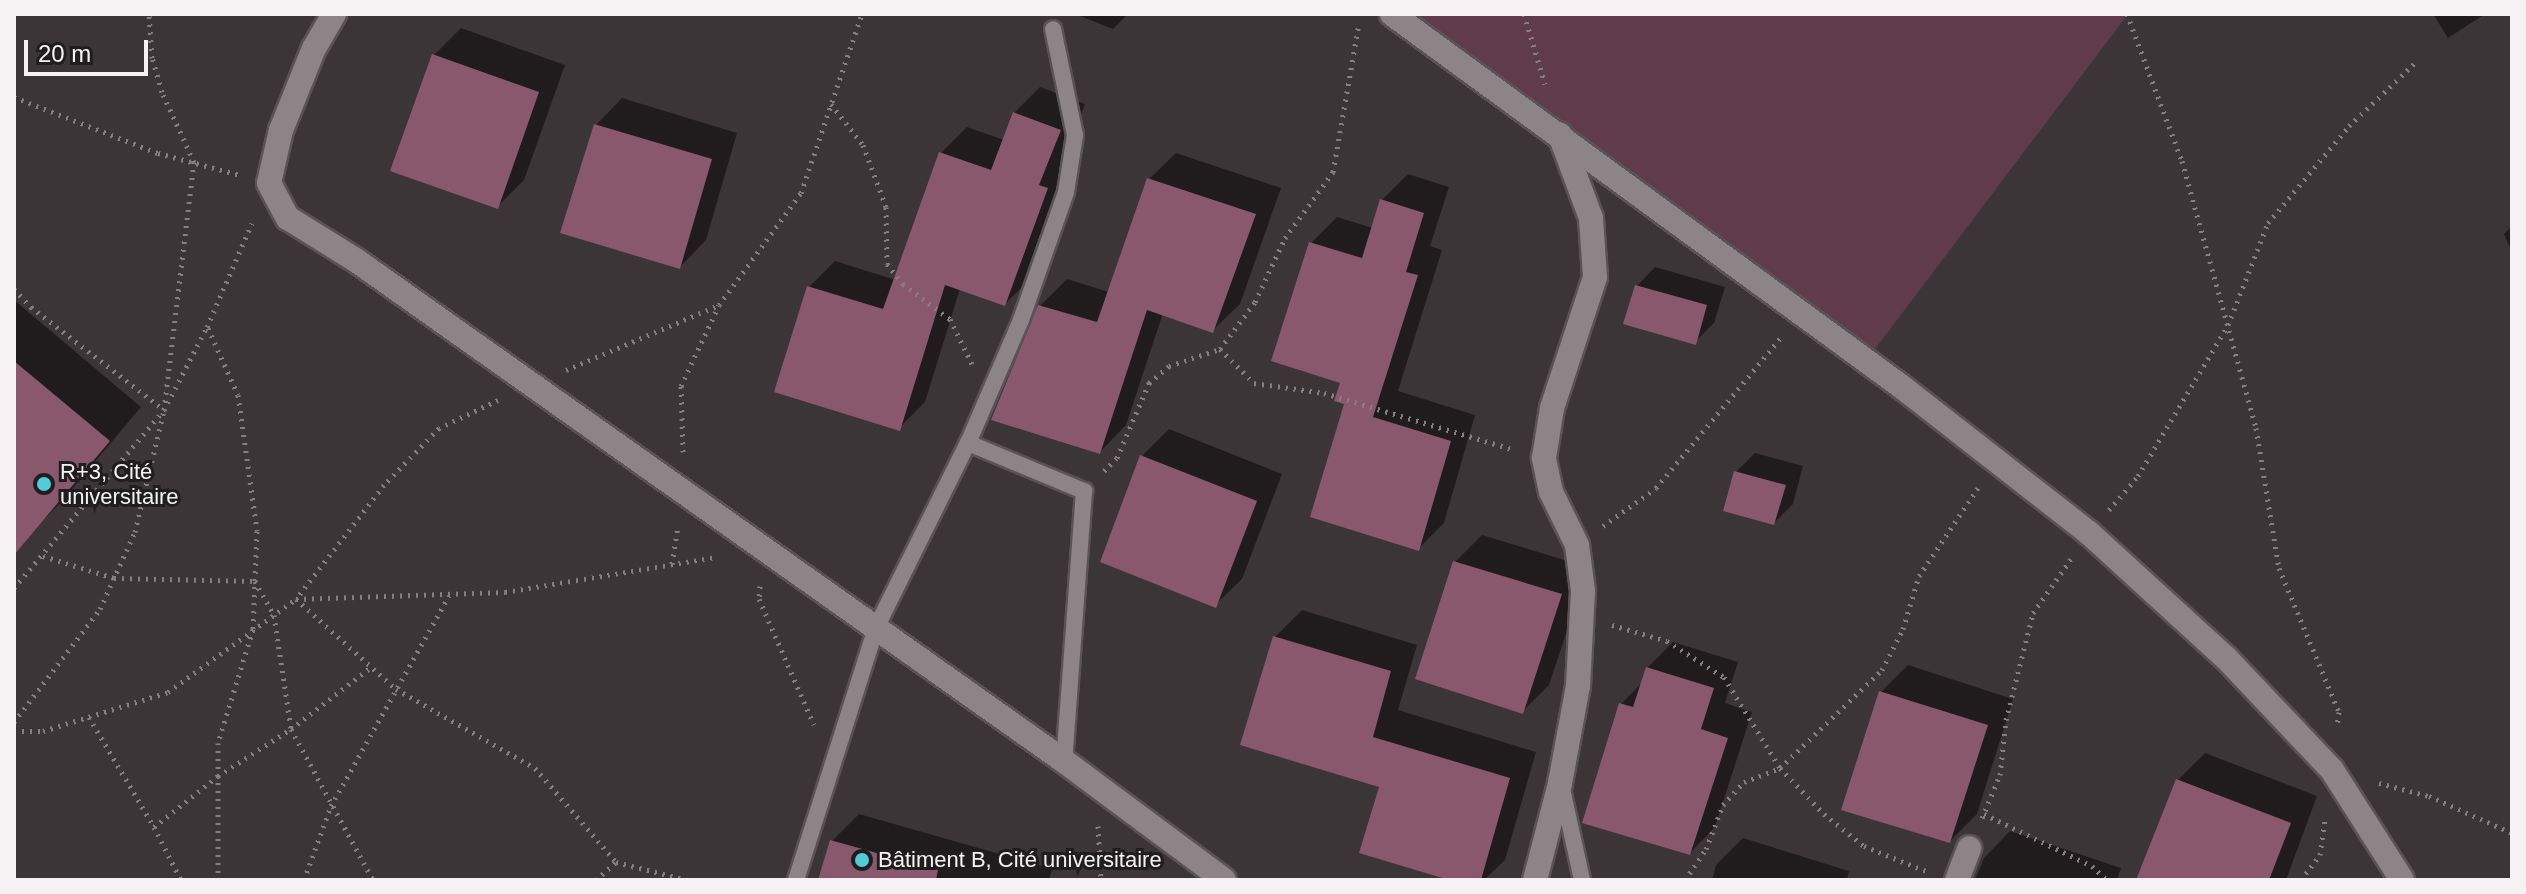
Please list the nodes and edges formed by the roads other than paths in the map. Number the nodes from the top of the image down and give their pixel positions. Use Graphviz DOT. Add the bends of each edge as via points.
graph roads {
  1 [pos="334,14"];
  2 [pos="1392,14"];
  3 [pos="1053,29"];
  4 [pos="1560,135"];
  5 [pos="968,443"];
  6 [pos="876,628"];
  7 [pos="1064,761"];
  8 [pos="1560,783"];
  9 [pos="1969,848"];
  10 [pos="1946,877"];
  11 [pos="796,880"];
  12 [pos="1224,880"];
  13 [pos="1535,880"];
  14 [pos="1582,880"];
  15 [pos="2402,880"];
  1 -- 6 [label="street" via="314,48 281,130 269,183 288,218 357,261"];
  2 -- 4 [label="street"];
  3 -- 5 [label="lane" via="1075,135 1066,192 1021,320"];
  4 -- 8 [label="street" via="1591,218 1595,277 1552,408 1544,458 1551,492 1577,545 1582,609 1578,686"];
  4 -- 15 [label="street" via="2089,533 2226,658 2332,770"];
  5 -- 6 [label="lane"];
  5 -- 7 [label="lane" via="1084,491"];
  6 -- 7 [label="street"];
  6 -- 11 [label="lane"];
  7 -- 12 [label="street"];
  8 -- 13 [label="street"];
  8 -- 14 [label="lane"];
  9 -- 10 [label="street"];
}
